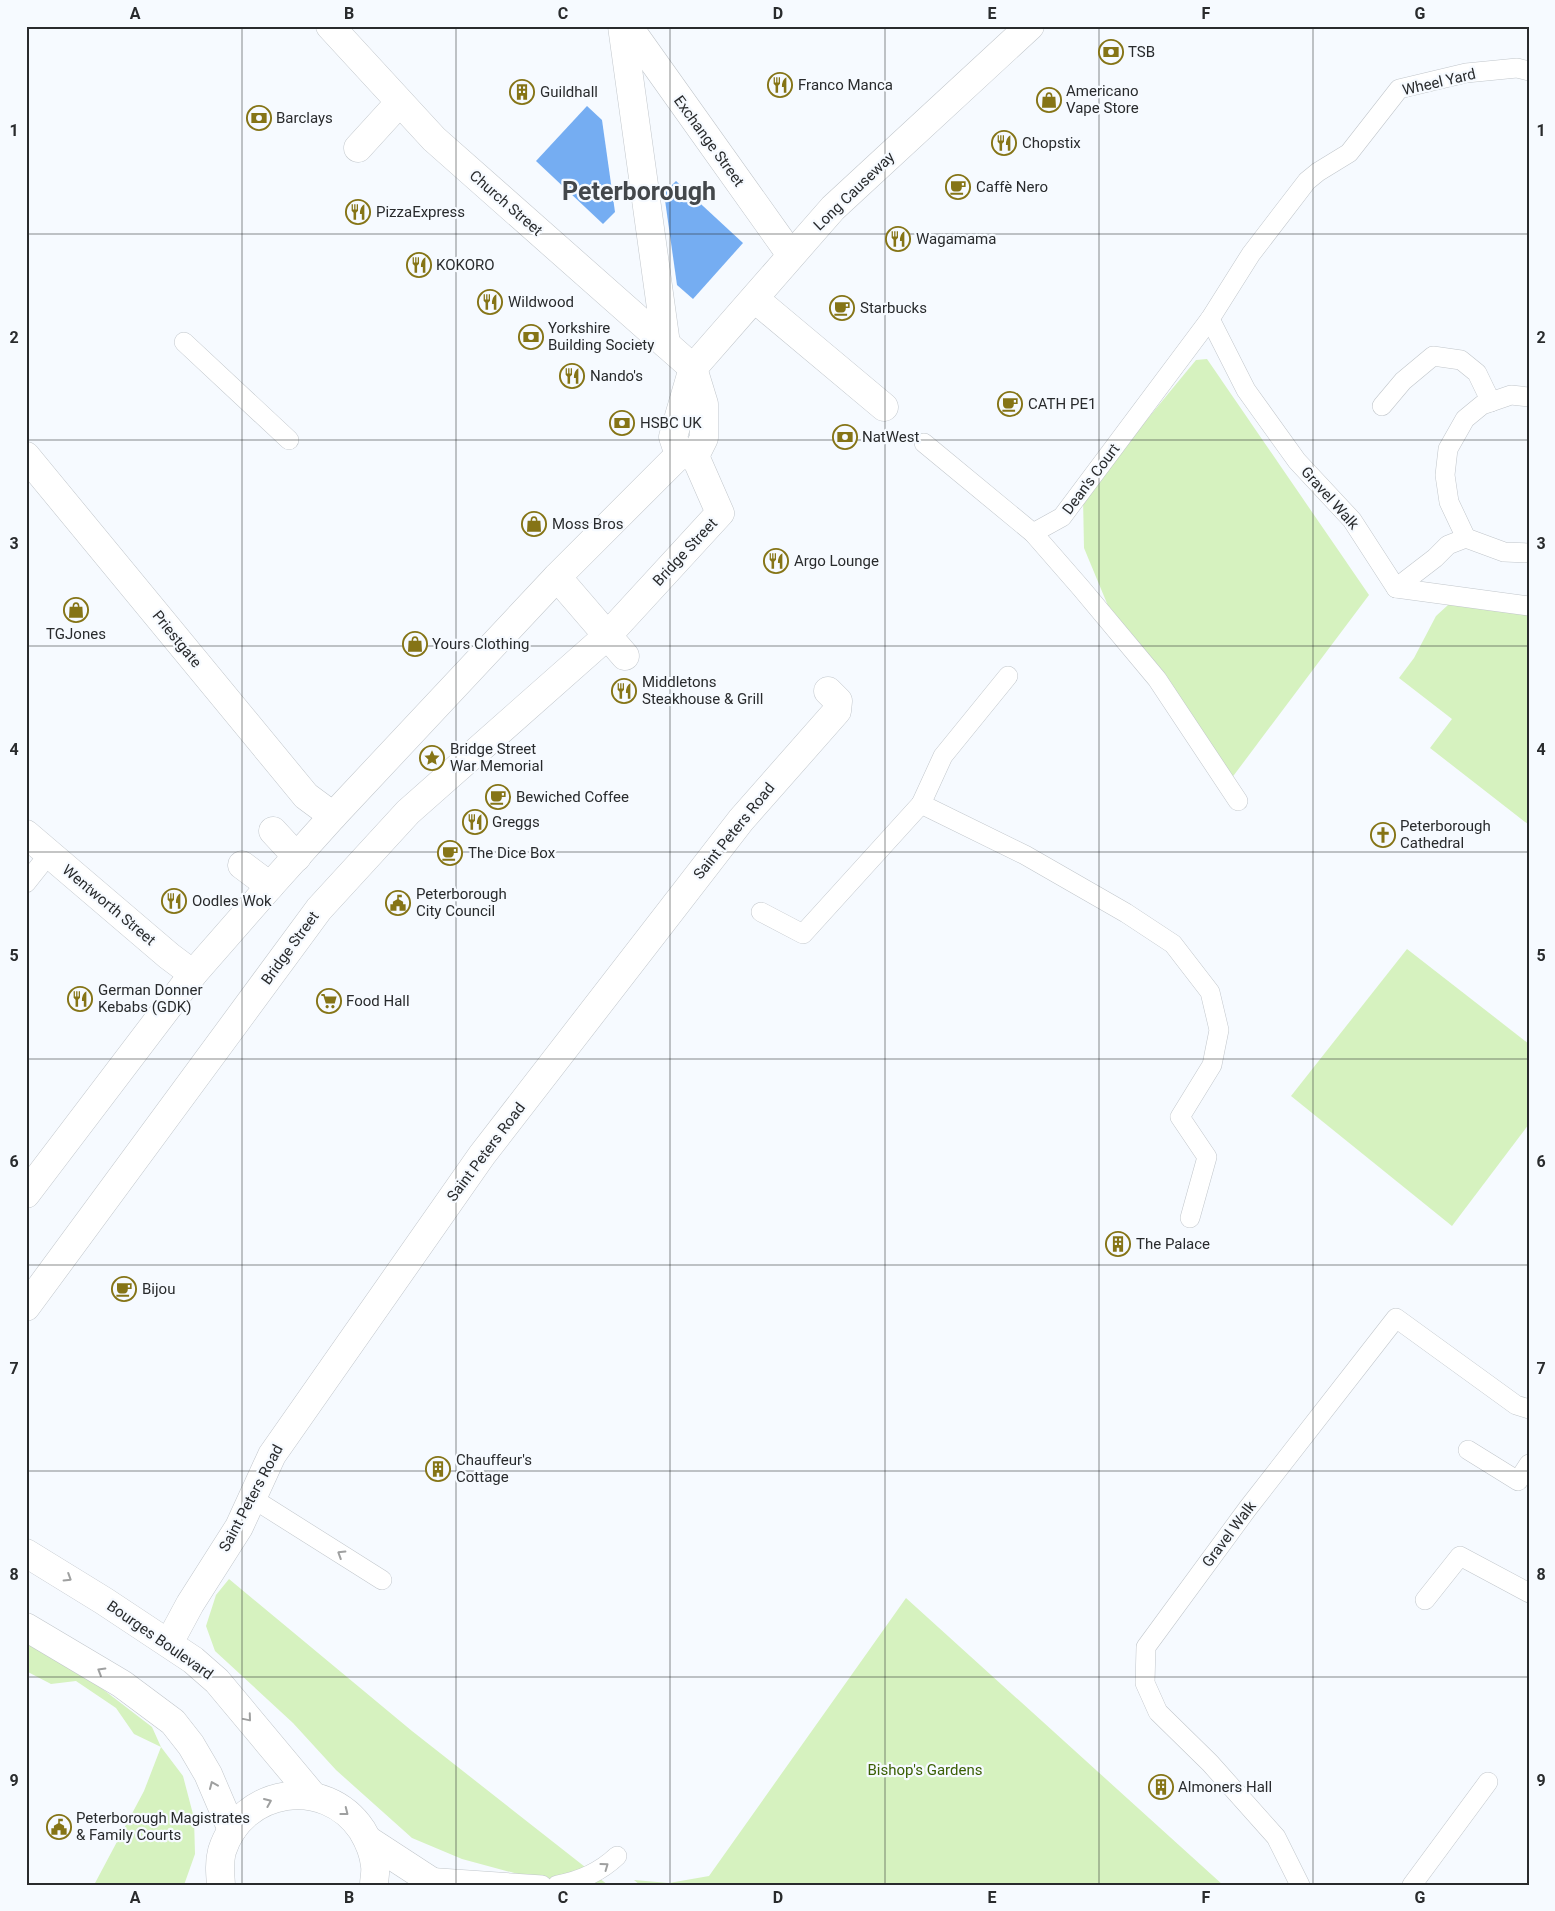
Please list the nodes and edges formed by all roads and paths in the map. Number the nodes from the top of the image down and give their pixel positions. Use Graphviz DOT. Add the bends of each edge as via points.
graph roads {
  1 [pos="330,26"];
  2 [pos="622,26"];
  3 [pos="628,26"];
  4 [pos="1030,26"];
  5 [pos="1529,70"];
  6 [pos="399,103"];
  7 [pos="358,148"];
  8 [pos="1349,153"];
  9 [pos="791,255"];
  10 [pos="755,299"];
  11 [pos="1210,319"];
  12 [pos="184,342"];
  13 [pos="666,344"];
  14 [pos="693,368"];
  15 [pos="1529,397"];
  16 [pos="1491,402"];
  17 [pos="1382,406"];
  18 [pos="884,407"];
  19 [pos="289,440"];
  20 [pos="924,443"];
  21 [pos="687,455"];
  22 [pos="27,459"];
  23 [pos="1033,533"];
  24 [pos="1466,538"];
  25 [pos="1529,553"];
  26 [pos="557,577"];
  27 [pos="1396,588"];
  28 [pos="1529,606"];
  29 [pos="607,636"];
  30 [pos="625,656"];
  31 [pos="1008,676"];
  32 [pos="828,691"];
  33 [pos="1238,801"];
  34 [pos="921,804"];
  35 [pos="332,816"];
  36 [pos="274,831"];
  37 [pos="26,834"];
  38 [pos="297,857"];
  39 [pos="54,859"];
  40 [pos="242,865"];
  41 [pos="26,883"];
  42 [pos="270,886"];
  43 [pos="761,912"];
  44 [pos="193,974"];
  45 [pos="26,1194"];
  46 [pos="1190,1218"];
  47 [pos="26,1307"];
  48 [pos="1529,1409"];
  49 [pos="1468,1450"];
  50 [pos="1529,1464"];
  51 [pos="1523,1485"];
  52 [pos="252,1498"];
  53 [pos="26,1553"];
  54 [pos="382,1580"];
  55 [pos="1529,1593"];
  56 [pos="1426,1600"];
  57 [pos="26,1627"];
  58 [pos="169,1644"];
  59 [pos="1488,1782"];
  60 [pos="312,1796"];
  61 [pos="232,1830"];
  62 [pos="368,1840"];
  63 [pos="617,1856"];
  64 [pos="217,1879"];
  65 [pos="430,1881"];
  66 [pos="374,1885"];
  67 [pos="542,1885"];
  68 [pos="557,1885"];
  69 [pos="1300,1885"];
  70 [pos="1412,1885"];
  1 -- 6 [label="street, Church Street"];
  2 -- 13 [label="street"];
  3 -- 9 [label="street, Exchange Street"];
  4 -- 9 [label="street, Long Causeway" via="834,208"];
  5 -- 8 [label="lane, Wheel Yard" via="1517,68 1466,73 1399,89"];
  6 -- 7 [label="street"];
  6 -- 13 [label="street, Church Street" via="434,139"];
  8 -- 11 [label="lane, Dean's Court" via="1307,181 1251,254"];
  9 -- 10 [label="street, Long Causeway"];
  10 -- 14 [label="street, Long Causeway"];
  10 -- 18 [label="street"];
  11 -- 23 [label="lane, Dean's Court" via="1062,517"];
  11 -- 27 [label="lane, Gravel Walk" via="1246,390 1297,461 1352,520"];
  12 -- 19 [label="lane"];
  13 -- 14 [label="street, Church Street"];
  14 -- 21 [label="street" via="704,404 704,438"];
  15 -- 16 [label="lane" via="1512,395"];
  16 -- 17 [label="lane" via="1477,372 1461,360 1433,356 1403,381"];
  16 -- 24 [label="lane" via="1465,419 1448,449 1449,502"];
  20 -- 23 [label="lane"];
  21 -- 26 [label="street"];
  21 -- 29 [label="street, Bridge Street" via="720,513"];
  22 -- 35 [label="street, Priestgate" via="306,796"];
  23 -- 33 [label="lane" via="1077,593 1157,679"];
  24 -- 25 [label="lane" via="1504,552"];
  24 -- 27 [label="lane" via="1448,545"];
  26 -- 29 [label="street"];
  26 -- 35 [label="street"];
  27 -- 28 [label="lane"];
  29 -- 30 [label="street"];
  29 -- 47 [label="street, Bridge Street" via="408,812 319,909"];
  31 -- 34 [label="lane" via="943,756"];
  32 -- 52 [label="street, Saint Peters Road" via="838,700 837,710 741,820 482,1155 272,1455"];
  34 -- 43 [label="lane" via="803,934"];
  34 -- 46 [label="lane" via="1026,855 1126,913 1173,944 1210,992 1219,1030 1212,1065 1180,1117 1207,1157"];
  35 -- 38 [label="street"];
  36 -- 38 [label="street"];
  37 -- 39 [label="street, Wentworth Street"];
  38 -- 42 [label="street"];
  39 -- 41 [label="lane"];
  39 -- 44 [label="street, Wentworth Street"];
  40 -- 42 [label="street"];
  42 -- 44 [label="street"];
  44 -- 45 [label="street"];
  48 -- 69 [label="lane, Gravel Walk" via="1516,1405 1396,1318 1248,1508 1146,1647 1145,1683 1158,1712 1210,1763 1276,1837"];
  49 -- 51 [label="lane"];
  50 -- 51 [label="lane"];
  54 -- 52 [label="lane, one-way"];
  52 -- 58 [label="street, Saint Peters Road" via="239,1527 190,1604"];
  53 -- 58 [label="street, Bourges Boulevard, one-way"];
  55 -- 56 [label="lane" via="1460,1556"];
  61 -- 57 [label="street, one-way" via="208,1774 173,1722 122,1684"];
  58 -- 60 [label="street, Bourges Boulevard, one-way" via="217,1681"];
  59 -- 70 [label="lane"];
  61 -- 60 [label="street, one-way" via="247,1813 267,1800 289,1795"];
  60 -- 62 [label="street, one-way" via="336,1805 355,1820"];
  61 -- 64 [label="street" via="222,1851"];
  62 -- 65 [label="street"];
  62 -- 66 [label="street" via="375,1866"];
  68 -- 63 [label="lane, one-way" via="584,1879 606,1867"];
  65 -- 67 [label="lane"];
}
